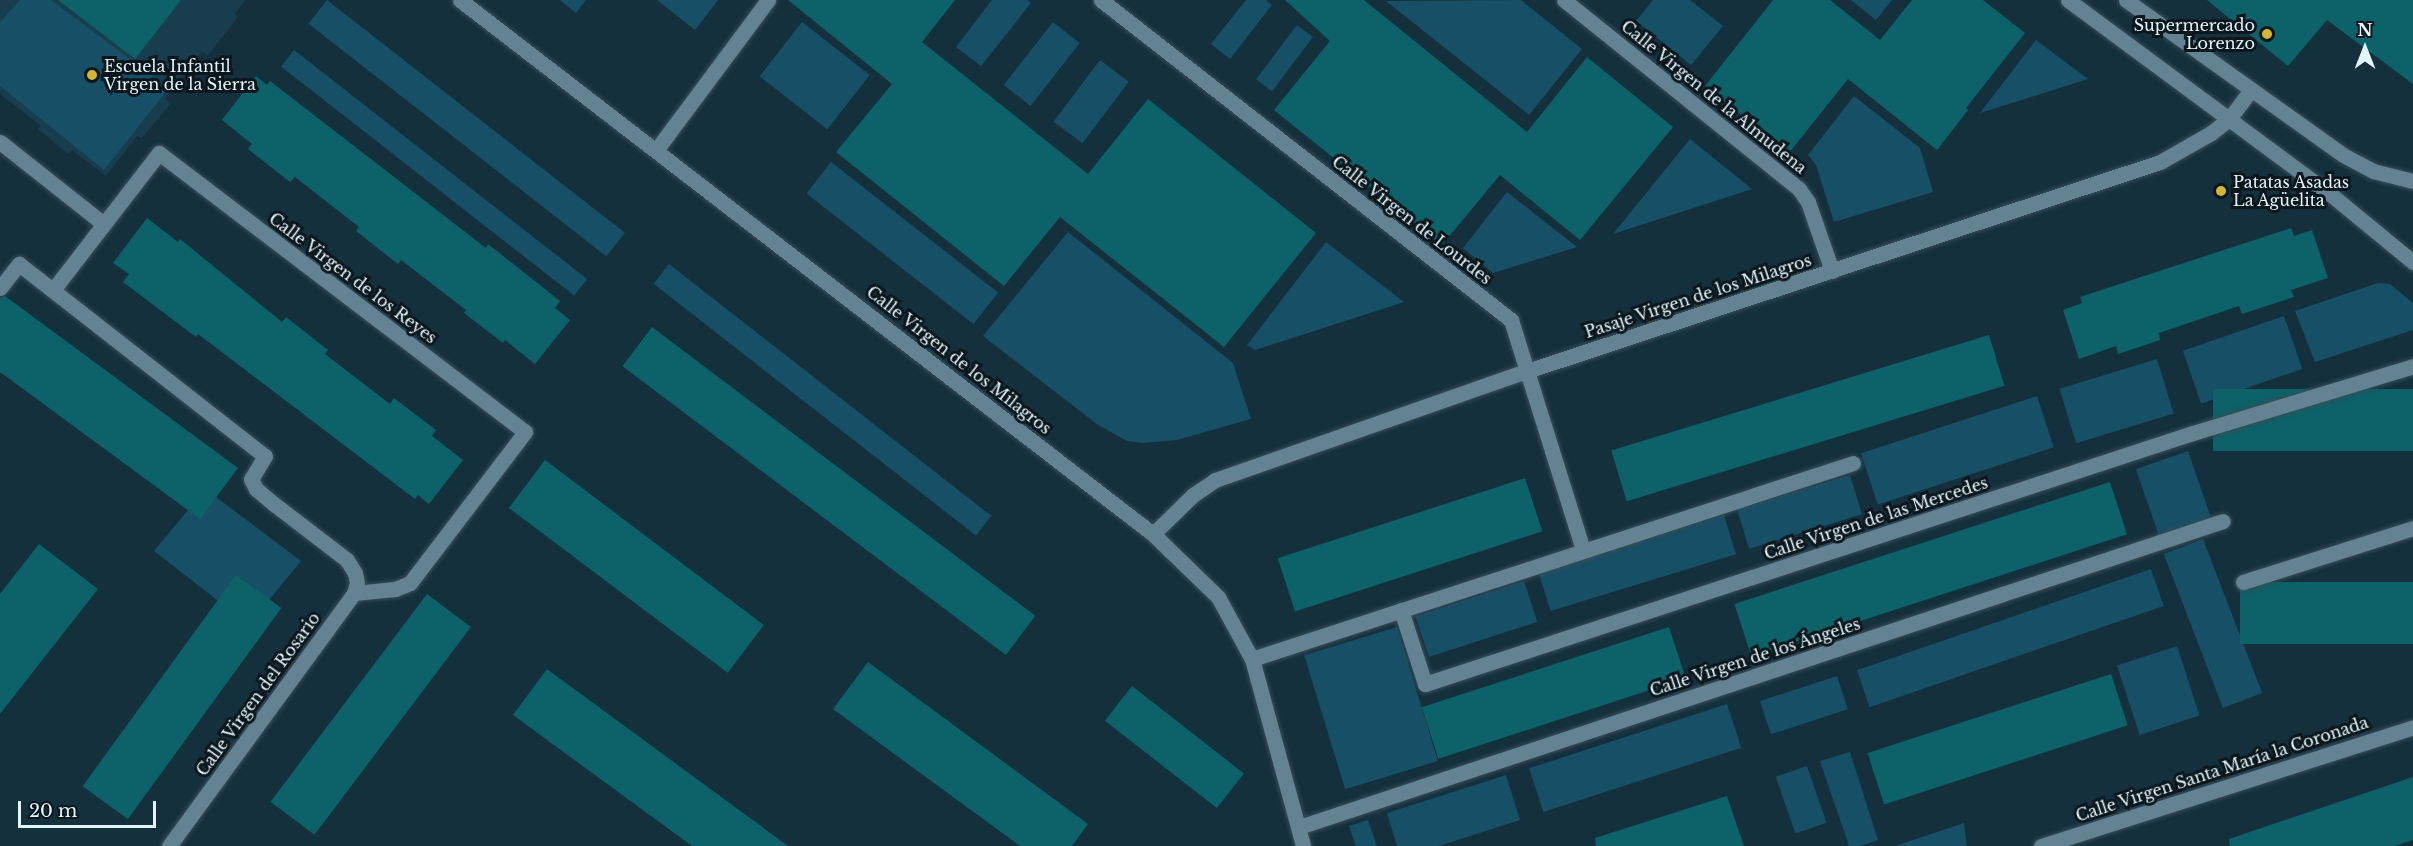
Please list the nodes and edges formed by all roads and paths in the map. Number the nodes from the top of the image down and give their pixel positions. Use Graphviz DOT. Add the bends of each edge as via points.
graph roads {
  1 [pos="460,0"];
  2 [pos="768,0"];
  3 [pos="1101,0"];
  4 [pos="1564,0"];
  5 [pos="2068,0"];
  6 [pos="2126,0"];
  7 [pos="2251,90"];
  8 [pos="2229,119"];
  9 [pos="0,142"];
  10 [pos="657,149"];
  11 [pos="2413,181"];
  12 [pos="104,225"];
  13 [pos="2413,262"];
  14 [pos="1832,271"];
  15 [pos="0,288"];
  16 [pos="53,290"];
  17 [pos="2413,366"];
  18 [pos="1527,371"];
  19 [pos="1853,463"];
  20 [pos="2223,521"];
  21 [pos="2413,528"];
  22 [pos="1153,534"];
  23 [pos="1583,550"];
  24 [pos="2243,582"];
  25 [pos="354,593"];
  26 [pos="1401,610"];
  27 [pos="1252,659"];
  28 [pos="2413,727"];
  29 [pos="1299,827"];
  30 [pos="169,846"];
  31 [pos="1303,846"];
  32 [pos="2041,846"];
  1 -- 10 [label="street, Calle Virgen de los Milagros"];
  2 -- 10 [label="street"];
  3 -- 18 [label="street, Calle Virgen de Lourdes" via="1511,320"];
  4 -- 14 [label="street, Calle Virgen de la Almudena" via="1799,189 1808,202"];
  5 -- 8 [label="street"];
  6 -- 7 [label="street"];
  7 -- 8 [label="street, Pasaje Virgen de los Milagros"];
  7 -- 11 [label="street" via="2343,155 2373,171"];
  8 -- 13 [label="street"];
  8 -- 14 [label="street, Pasaje Virgen de los Milagros" via="2189,148 2160,162"];
  9 -- 12 [label="street"];
  10 -- 22 [label="street, Calle Virgen de los Milagros"];
  12 -- 16 [label="street"];
  12 -- 25 [label="street, Calle Virgen de los Reyes" via="159,153 525,432 410,583 395,589"];
  14 -- 18 [label="street, Pasaje Virgen de los Milagros"];
  15 -- 16 [label="street" via="19,264"];
  16 -- 25 [label="street" via="266,456 251,479 256,489 347,560 355,573"];
  17 -- 26 [label="street, Calle Virgen de las Mercedes" via="2193,433 1425,684"];
  18 -- 22 [label="street, Pasaje Virgen de los Milagros" via="1215,480 1193,495"];
  18 -- 23 [label="street, Calle Virgen de Lourdes"];
  19 -- 23 [label="street"];
  20 -- 29 [label="street, Calle Virgen de los Ángeles"];
  21 -- 24 [label="street"];
  22 -- 27 [label="street, Calle Virgen de los Milagros" via="1218,597"];
  23 -- 26 [label="street"];
  25 -- 30 [label="street, Calle Virgen del Rosario"];
  26 -- 27 [label="street"];
  27 -- 29 [label="street, Calle Virgen de los Milagros"];
  28 -- 32 [label="street, Calle Virgen Santa María la Coronada"];
  29 -- 31 [label="street, Calle Virgen de los Milagros"];
}
